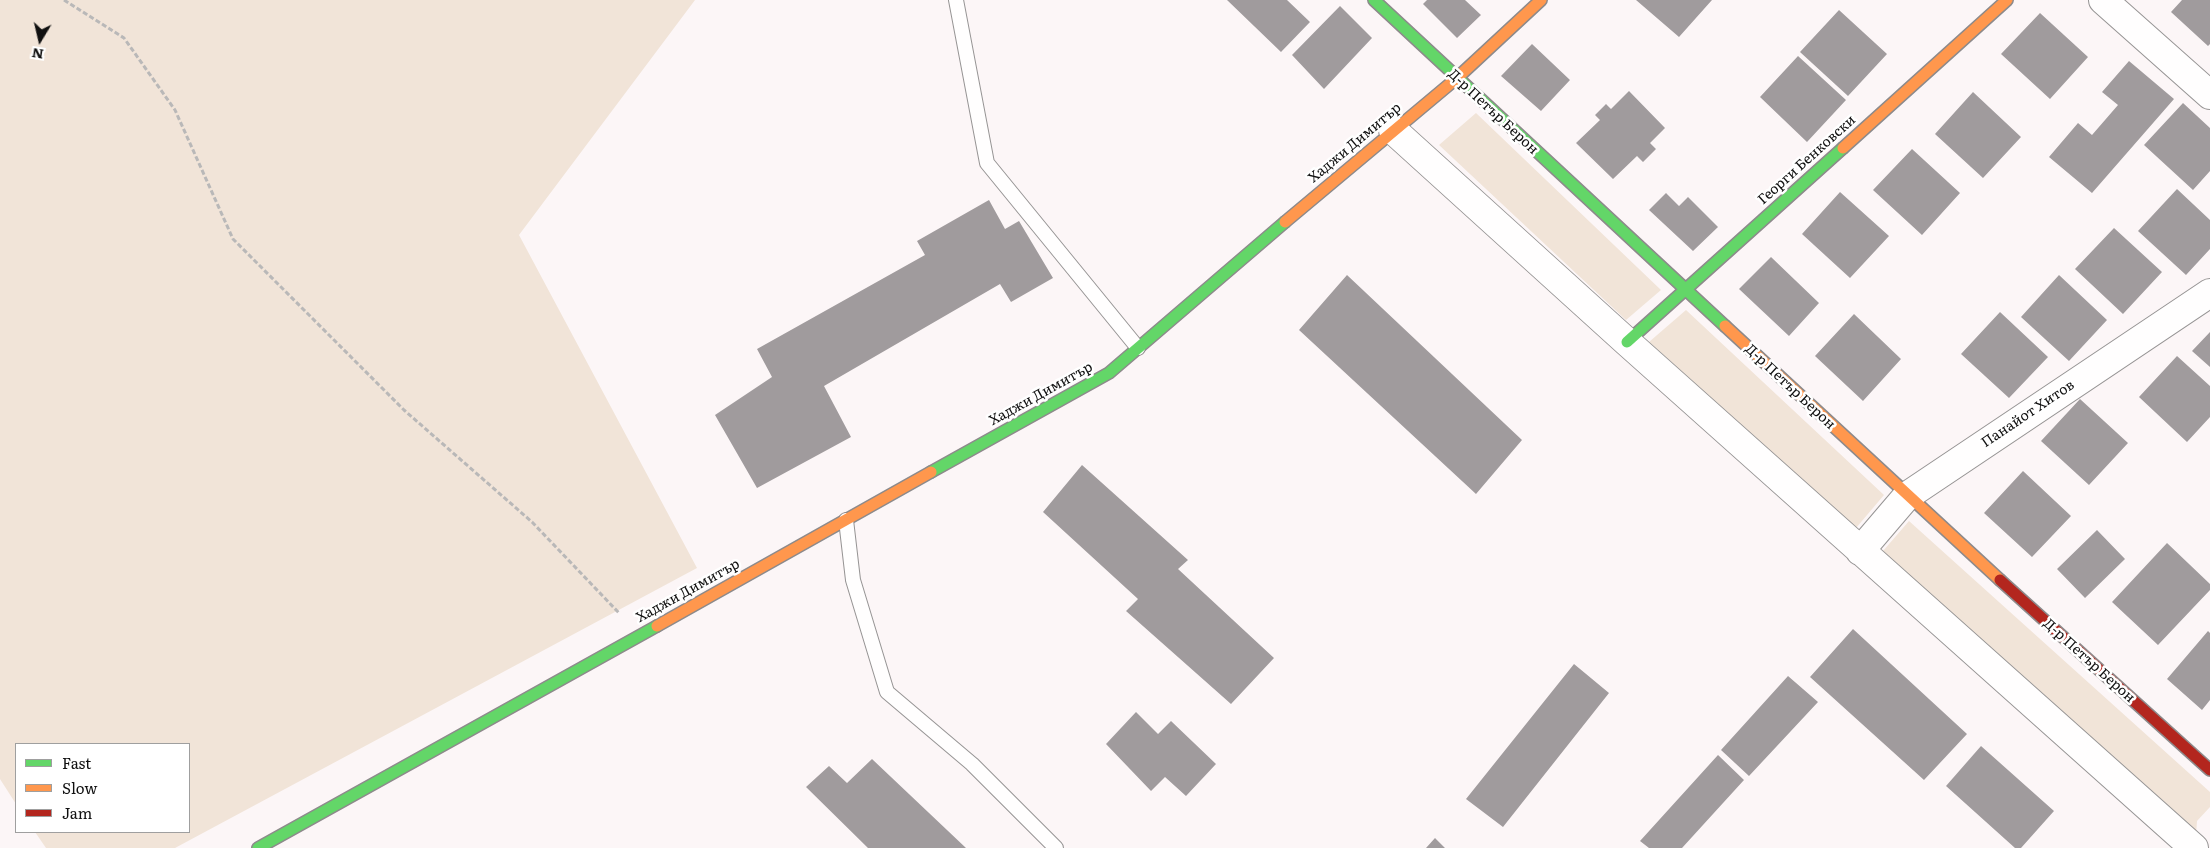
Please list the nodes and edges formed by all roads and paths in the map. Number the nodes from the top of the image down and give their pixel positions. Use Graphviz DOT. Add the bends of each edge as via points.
graph roads {
  1 [pos="64,0"];
  2 [pos="956,0"];
  3 [pos="1374,0"];
  4 [pos="1542,0"];
  5 [pos="2008,0"];
  6 [pos="2103,0"];
  7 [pos="1457,78"];
  8 [pos="2210,96"];
  9 [pos="1392,130"];
  10 [pos="1685,290"];
  11 [pos="2210,293"];
  12 [pos="1627,342"];
  13 [pos="1138,348"];
  14 [pos="1907,496"];
  15 [pos="846,520"];
  16 [pos="1860,551"];
  17 [pos="640,635"];
  18 [pos="2210,770"];
  19 [pos="258,848"];
  20 [pos="1056,848"];
  21 [pos="2194,848"];
  1 -- 17 [label="path" via="124,38 175,110 233,238 404,410 532,522"];
  2 -- 13 [label="lane" via="987,163"];
  3 -- 7 [label="street, Д-р Петър Берон"];
  4 -- 7 [label="street, Хаджи Димитър"];
  5 -- 10 [label="street, Георги Бенковски"];
  6 -- 8 [label="street"];
  7 -- 9 [label="street, Хаджи Димитър"];
  7 -- 10 [label="street, Д-р Петър Берон"];
  9 -- 12 [label="street"];
  9 -- 13 [label="street, Хаджи Димитър"];
  10 -- 12 [label="street, Георги Бенковски"];
  10 -- 14 [label="street, Д-р Петър Берон"];
  11 -- 14 [label="street, Панайот Хитов"];
  12 -- 16 [label="street"];
  13 -- 15 [label="street, Хаджи Димитър" via="1109,373"];
  14 -- 16 [label="street, Панайот Хитов"];
  14 -- 18 [label="street, Д-р Петър Берон"];
  15 -- 17 [label="street, Хаджи Димитър"];
  15 -- 20 [label="lane" via="853,580 887,692 972,764"];
  16 -- 21 [label="street"];
  17 -- 19 [label="street, Хаджи Димитър"];
}
